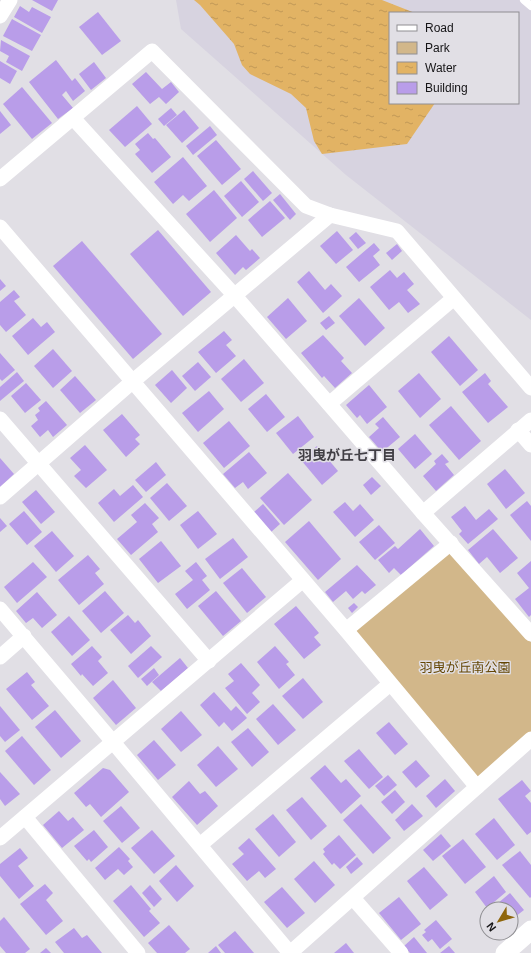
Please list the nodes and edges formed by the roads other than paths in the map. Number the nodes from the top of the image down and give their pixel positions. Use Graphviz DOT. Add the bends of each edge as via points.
graph roads {
  1 [pos="10,0"];
  2 [pos="524,0"];
  3 [pos="531,6"];
  4 [pos="0,16"];
  5 [pos="73,118"];
  6 [pos="0,179"];
  7 [pos="330,215"];
  8 [pos="0,227"];
  9 [pos="235,296"];
  10 [pos="454,298"];
  11 [pos="132,382"];
  12 [pos="531,388"];
  13 [pos="329,404"];
  14 [pos="0,419"];
  15 [pos="531,420"];
  16 [pos="518,430"];
  17 [pos="531,444"];
  18 [pos="38,464"];
  19 [pos="0,497"];
  20 [pos="423,513"];
  21 [pos="451,543"];
  22 [pos="304,580"];
  23 [pos="0,609"];
  24 [pos="346,630"];
  25 [pos="531,634"];
  26 [pos="24,636"];
  27 [pos="0,657"];
  28 [pos="209,661"];
  29 [pos="390,684"];
  30 [pos="531,739"];
  31 [pos="113,742"];
  32 [pos="477,787"];
  33 [pos="25,817"];
  34 [pos="0,838"];
  35 [pos="200,845"];
  36 [pos="352,898"];
  37 [pos="531,930"];
  38 [pos="138,953"];
  39 [pos="401,953"];
  40 [pos="504,953"];
  1 -- 4 [label="street"];
  2 -- 3 [label="lane"];
  5 -- 6 [label="street"];
  5 -- 7 [label="street" via="152,52 306,206"];
  5 -- 9 [label="street"];
  7 -- 9 [label="street"];
  7 -- 10 [label="street" via="397,231"];
  8 -- 11 [label="street"];
  9 -- 11 [label="street"];
  9 -- 13 [label="street"];
  10 -- 12 [label="street"];
  10 -- 13 [label="street"];
  11 -- 18 [label="street"];
  11 -- 22 [label="street"];
  13 -- 20 [label="street"];
  14 -- 18 [label="street"];
  15 -- 16 [label="street"];
  16 -- 17 [label="street"];
  16 -- 20 [label="street"];
  18 -- 19 [label="street"];
  18 -- 28 [label="street"];
  20 -- 21 [label="street"];
  21 -- 24 [label="street"];
  21 -- 25 [label="street"];
  22 -- 24 [label="street"];
  22 -- 28 [label="street"];
  23 -- 26 [label="street"];
  24 -- 29 [label="street"];
  26 -- 27 [label="street"];
  26 -- 31 [label="street"];
  28 -- 31 [label="street"];
  29 -- 32 [label="street"];
  29 -- 35 [label="street"];
  30 -- 32 [label="street"];
  31 -- 33 [label="street"];
  31 -- 35 [label="street"];
  32 -- 36 [label="street"];
  33 -- 34 [label="street"];
  33 -- 38 [label="street"];
  35 -- 36 [label="street" via="290,953"];
  36 -- 39 [label="street"];
  37 -- 40 [label="street"];
}
